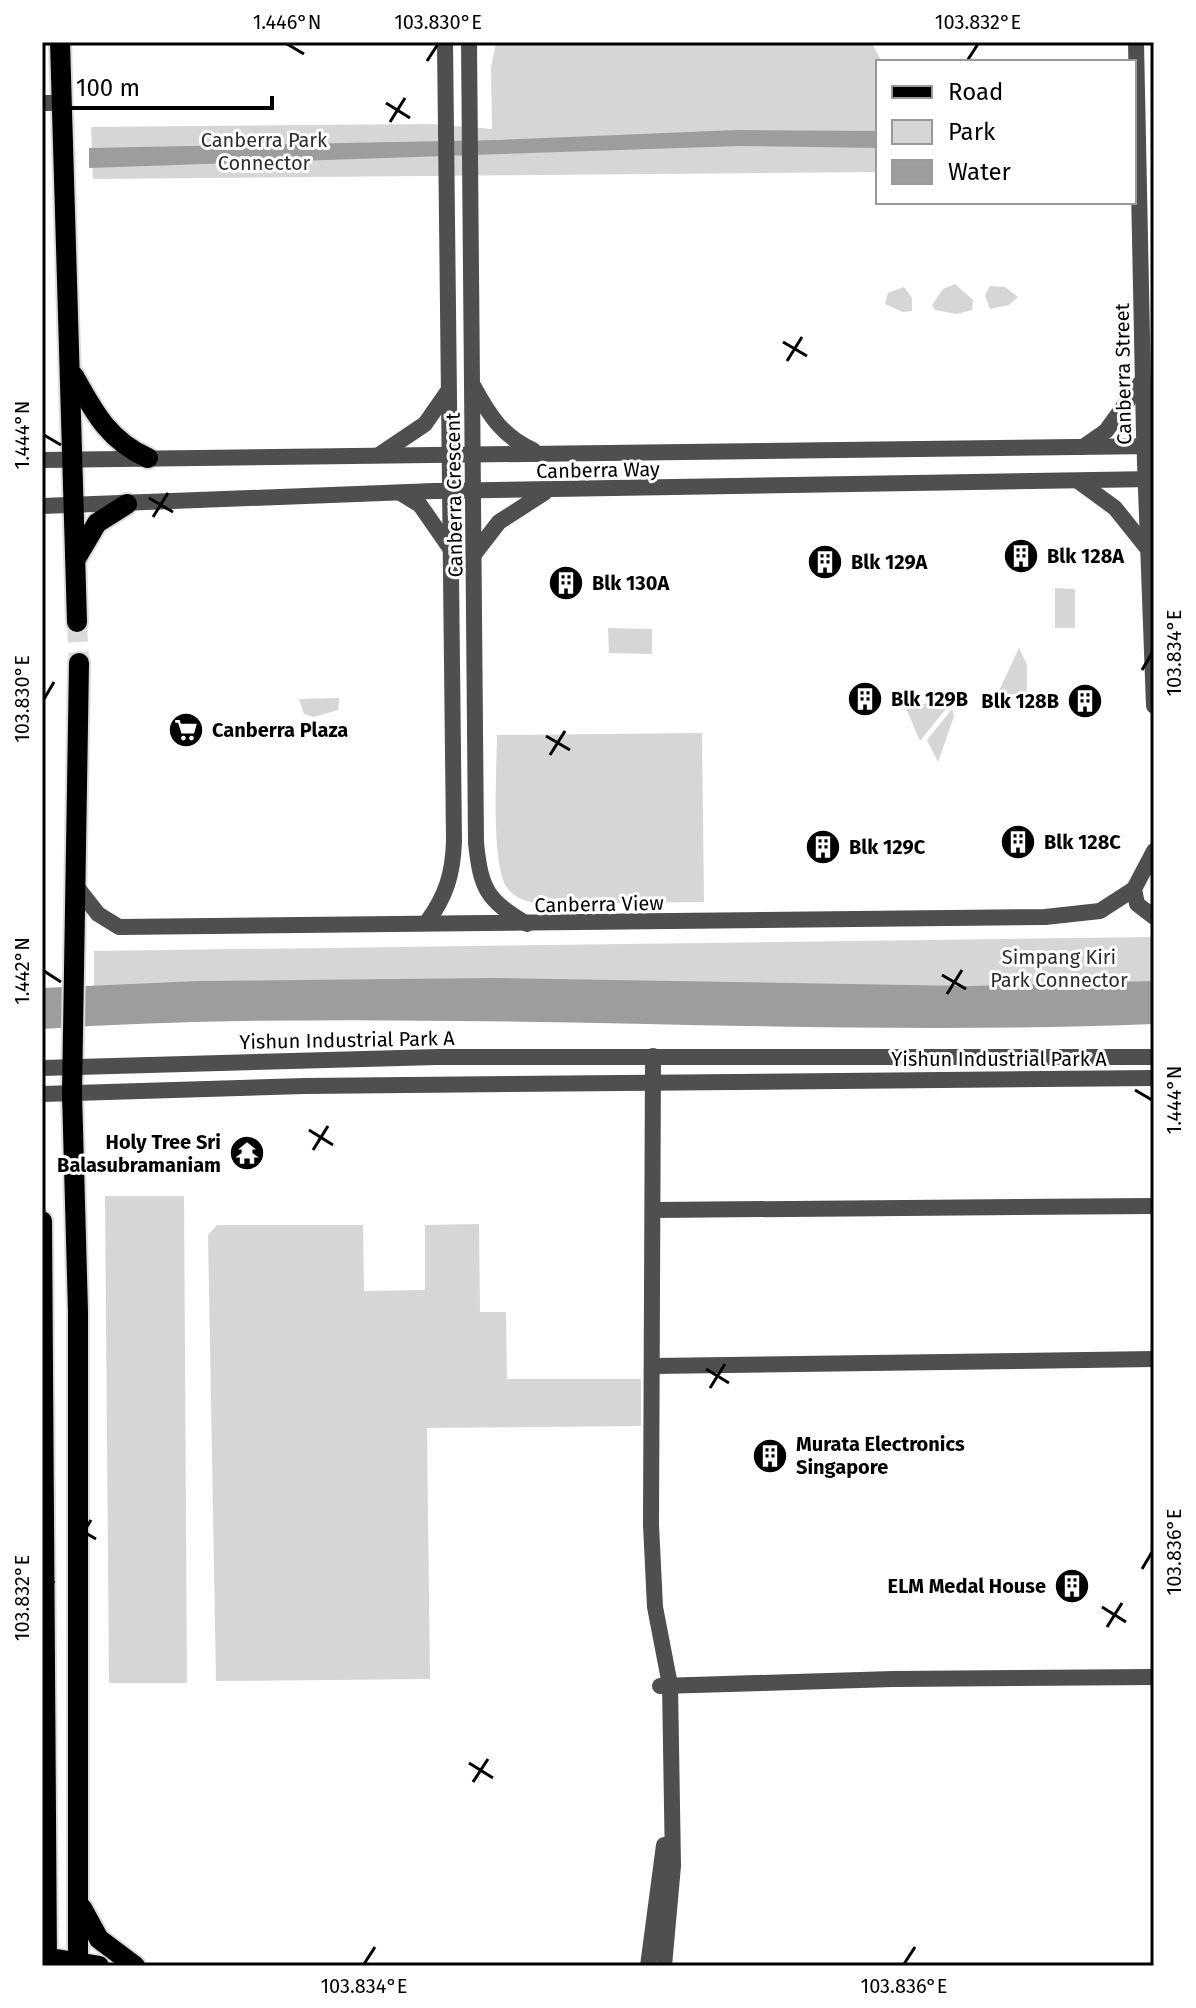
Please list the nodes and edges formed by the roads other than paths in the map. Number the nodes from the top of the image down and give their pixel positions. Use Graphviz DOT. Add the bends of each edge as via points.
graph roads {
  1 [pos="60,42"];
  2 [pos="445,42"];
  3 [pos="469,42"];
  4 [pos="1136,42"];
  5 [pos="52,103"];
  6 [pos="72,372"];
  7 [pos="1143,379"];
  8 [pos="472,382"];
  9 [pos="449,389"];
  10 [pos="1149,446"];
  11 [pos="1083,447"];
  12 [pos="537,452"];
  13 [pos="472,454"];
  14 [pos="452,455"];
  15 [pos="377,457"];
  16 [pos="148,458"];
  17 [pos="73,459"];
  18 [pos="42,460"];
  19 [pos="1150,479"];
  20 [pos="1077,480"];
  21 [pos="472,491"];
  22 [pos="452,492"];
  23 [pos="546,492"];
  24 [pos="402,494"];
  25 [pos="127,504"];
  26 [pos="74,505"];
  27 [pos="42,506"];
  28 [pos="1148,549"];
  29 [pos="452,553"];
  30 [pos="475,553"];
  31 [pos="76,558"];
  32 [pos="77,622"];
  33 [pos="79,663"];
  34 [pos="1154,706"];
  35 [pos="476,716"];
  36 [pos="453,726"];
  37 [pos="1154,851"];
  38 [pos="76,886"];
  39 [pos="1134,889"];
  40 [pos="1154,917"];
  41 [pos="427,922"];
  42 [pos="528,925"];
  43 [pos="653,1056"];
  44 [pos="1154,1057"];
  45 [pos="73,1062"];
  46 [pos="42,1068"];
  47 [pos="1154,1078"];
  48 [pos="652,1084"];
  49 [pos="72,1093"];
  50 [pos="42,1094"];
  51 [pos="1154,1206"];
  52 [pos="654,1210"];
  53 [pos="42,1221"];
  54 [pos="1154,1359"];
  55 [pos="653,1366"];
  56 [pos="1154,1677"];
  57 [pos="665,1686"];
  58 [pos="80,1904"];
  59 [pos="44,1910"];
  60 [pos="45,1960"];
  61 [pos="78,1965"];
  62 [pos="99,1966"];
  63 [pos="135,1966"];
  64 [pos="648,1966"];
  65 [pos="664,1966"];
  1 -- 5 [label="main road"];
  2 -- 9 [label="street, Canberra Crescent"];
  3 -- 8 [label="street, Canberra Crescent"];
  4 -- 7 [label="street, Canberra Street"];
  5 -- 6 [label="main road"];
  6 -- 16 [label="main road" via="106,429"];
  6 -- 17 [label="main road"];
  7 -- 10 [label="street, Canberra Street"];
  7 -- 11 [label="street" via="1122,413"];
  8 -- 12 [label="street" via="491,419"];
  8 -- 13 [label="street, Canberra Crescent"];
  9 -- 14 [label="street, Canberra Crescent"];
  9 -- 15 [label="street" via="425,424"];
  10 -- 11 [label="street, Canberra Way"];
  10 -- 19 [label="street, Canberra Street"];
  11 -- 12 [label="street, Canberra Way"];
  12 -- 13 [label="street, Canberra Way"];
  13 -- 14 [label="street, Canberra Way"];
  13 -- 21 [label="street, Canberra Crescent"];
  14 -- 15 [label="street, Canberra Way"];
  14 -- 22 [label="street, Canberra Crescent"];
  15 -- 16 [label="street, Canberra Way"];
  16 -- 17 [label="street, Canberra Way"];
  17 -- 18 [label="street, Canberra Way"];
  17 -- 26 [label="main road"];
  19 -- 20 [label="street, Canberra Way"];
  19 -- 28 [label="street, Canberra Street"];
  20 -- 23 [label="street, Canberra Way"];
  20 -- 28 [label="street" via="1115,508"];
  21 -- 22 [label="street, Canberra Way"];
  21 -- 23 [label="street, Canberra Way"];
  21 -- 30 [label="street, Canberra Crescent"];
  22 -- 24 [label="street, Canberra Way"];
  22 -- 29 [label="street, Canberra Crescent"];
  23 -- 30 [label="street" via="499,522"];
  24 -- 25 [label="street, Canberra Way"];
  24 -- 29 [label="street" via="420,505"];
  25 -- 26 [label="street, Canberra Way"];
  25 -- 31 [label="main road" via="97,523"];
  26 -- 27 [label="street, Canberra Way"];
  26 -- 31 [label="main road"];
  28 -- 34 [label="street, Canberra Street"];
  29 -- 36 [label="street, Canberra Crescent"];
  30 -- 35 [label="street, Canberra Crescent"];
  31 -- 32 [label="main road"];
  33 -- 38 [label="main road"];
  35 -- 36 [label="street" via="465,726"];
  35 -- 42 [label="street, Canberra Crescent" via="480,876 497,905"];
  36 -- 41 [label="street, Canberra Crescent" via="453,870 444,898"];
  37 -- 39 [label="street"];
  38 -- 41 [label="street, Canberra View" via="98,914 119,927"];
  38 -- 45 [label="main road"];
  39 -- 40 [label="street" via="1137,904"];
  39 -- 42 [label="street, Canberra View" via="1100,911 1045,917"];
  41 -- 42 [label="street, Canberra View"];
  43 -- 44 [label="street, Yishun Industrial Park A"];
  43 -- 45 [label="street, Yishun Industrial Park A"];
  43 -- 48 [label="street"];
  45 -- 46 [label="street, Yishun Industrial Park A"];
  45 -- 49 [label="main road"];
  47 -- 48 [label="street, Yishun Industrial Park A"];
  48 -- 49 [label="street, Yishun Industrial Park A"];
  48 -- 52 [label="street"];
  49 -- 50 [label="street, Yishun Industrial Park A"];
  49 -- 58 [label="main road"];
  51 -- 52 [label="street"];
  52 -- 55 [label="street"];
  53 -- 59 [label="main road"];
  54 -- 55 [label="street"];
  55 -- 57 [label="street" via="651,1525"];
  56 -- 57 [label="street"];
  57 -- 64 [label="street" via="665,1831"];
  57 -- 65 [label="street" via="673,1866"];
  58 -- 61 [label="main road"];
  58 -- 63 [label="main road" via="99,1939"];
  59 -- 60 [label="main road"];
  60 -- 61 [label="main road"];
  61 -- 62 [label="main road"];
}
